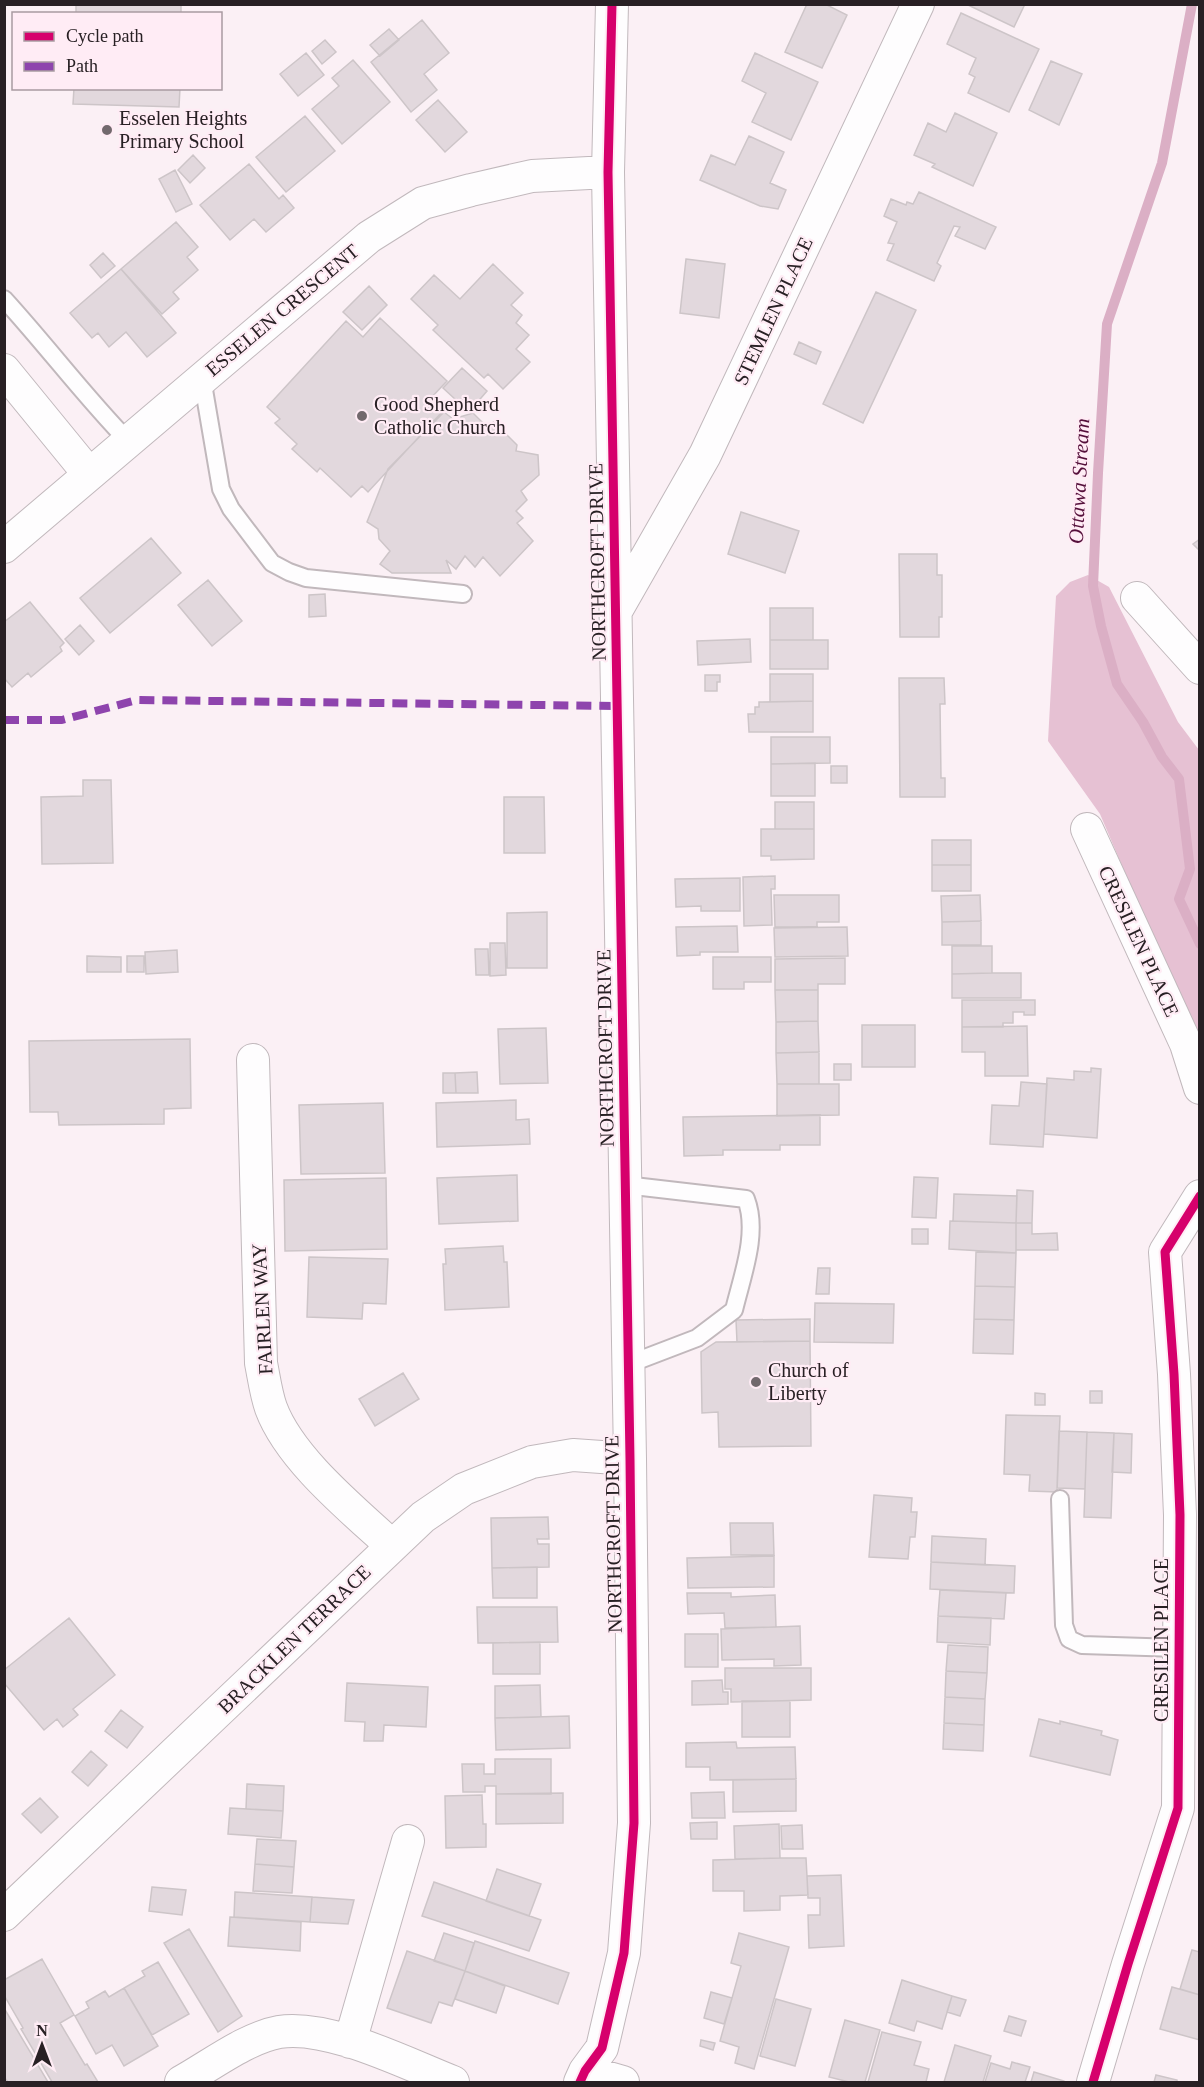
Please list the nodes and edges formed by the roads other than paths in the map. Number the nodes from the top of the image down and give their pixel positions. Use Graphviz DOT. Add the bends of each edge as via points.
graph roads {
  1 [pos="612,4"];
  2 [pos="918,4"];
  3 [pos="608,172"];
  4 [pos="4,299"];
  5 [pos="4,370"];
  6 [pos="202,378"];
  7 [pos="129,442"];
  8 [pos="89,474"];
  9 [pos="4,547"];
  10 [pos="464,594"];
  11 [pos="1137,598"];
  12 [pos="616,612"];
  13 [pos="1200,668"];
  14 [pos="1087,829"];
  15 [pos="253,1060"];
  16 [pos="1200,1088"];
  17 [pos="626,1185"];
  18 [pos="1200,1196"];
  19 [pos="629,1364"];
  20 [pos="630,1459"];
  21 [pos="1060,1499"];
  22 [pos="1190,1516"];
  23 [pos="392,1546"];
  24 [pos="1178,1648"];
  25 [pos="408,1841"];
  26 [pos="4,1915"];
  27 [pos="350,2042"];
  28 [pos="583,2077"];
  29 [pos="182,2082"];
  30 [pos="453,2082"];
  31 [pos="623,2082"];
  32 [pos="1094,2082"];
  1 -- 3 [label="street, NORTHCROFT DRIVE"];
  2 -- 12 [label="street, STEMLEN PLACE" via="705,455"];
  3 -- 6 [label="street, ESSELEN CRESCENT" via="532,176 423,203 369,237"];
  3 -- 12 [label="street, NORTHCROFT DRIVE"];
  4 -- 7 [label="lane" via="93,406"];
  5 -- 8 [label="street"];
  6 -- 7 [label="street, ESSELEN CRESCENT"];
  6 -- 10 [label="lane" via="221,489 231,509 272,563 306,578"];
  7 -- 8 [label="street, ESSELEN CRESCENT"];
  8 -- 9 [label="street, ESSELEN CRESCENT"];
  11 -- 13 [label="street"];
  12 -- 17 [label="street, NORTHCROFT DRIVE"];
  14 -- 16 [label="street, CRESILEN PLACE" via="1186,1044"];
  15 -- 23 [label="street, FAIRLEN WAY" via="261,1363 271,1408 291,1445"];
  17 -- 19 [label="street, NORTHCROFT DRIVE"];
  17 -- 19 [label="lane" via="746,1199 750,1210 750,1238 734,1310 697,1338"];
  18 -- 22 [label="street, CRESILEN PLACE" via="1165,1252"];
  19 -- 20 [label="street, NORTHCROFT DRIVE"];
  20 -- 23 [label="street, BRACKLEN TERRACE" via="573,1455 532,1462 464,1489 423,1517"];
  20 -- 28 [label="street, NORTHCROFT DRIVE" via="634,1822 626,1929 602,2048"];
  21 -- 24 [label="lane" via="1064,1625 1069,1639 1082,1645"];
  22 -- 24 [label="street, CRESILEN PLACE"];
  23 -- 26 [label="street, BRACKLEN TERRACE"];
  24 -- 32 [label="street, CRESILEN PLACE" via="1178,1808"];
  25 -- 27 [label="street"];
  27 -- 29 [label="street" via="310,2032 279,2032 248,2043"];
  27 -- 30 [label="street"];
  28 -- 31 [label="street"];
}
